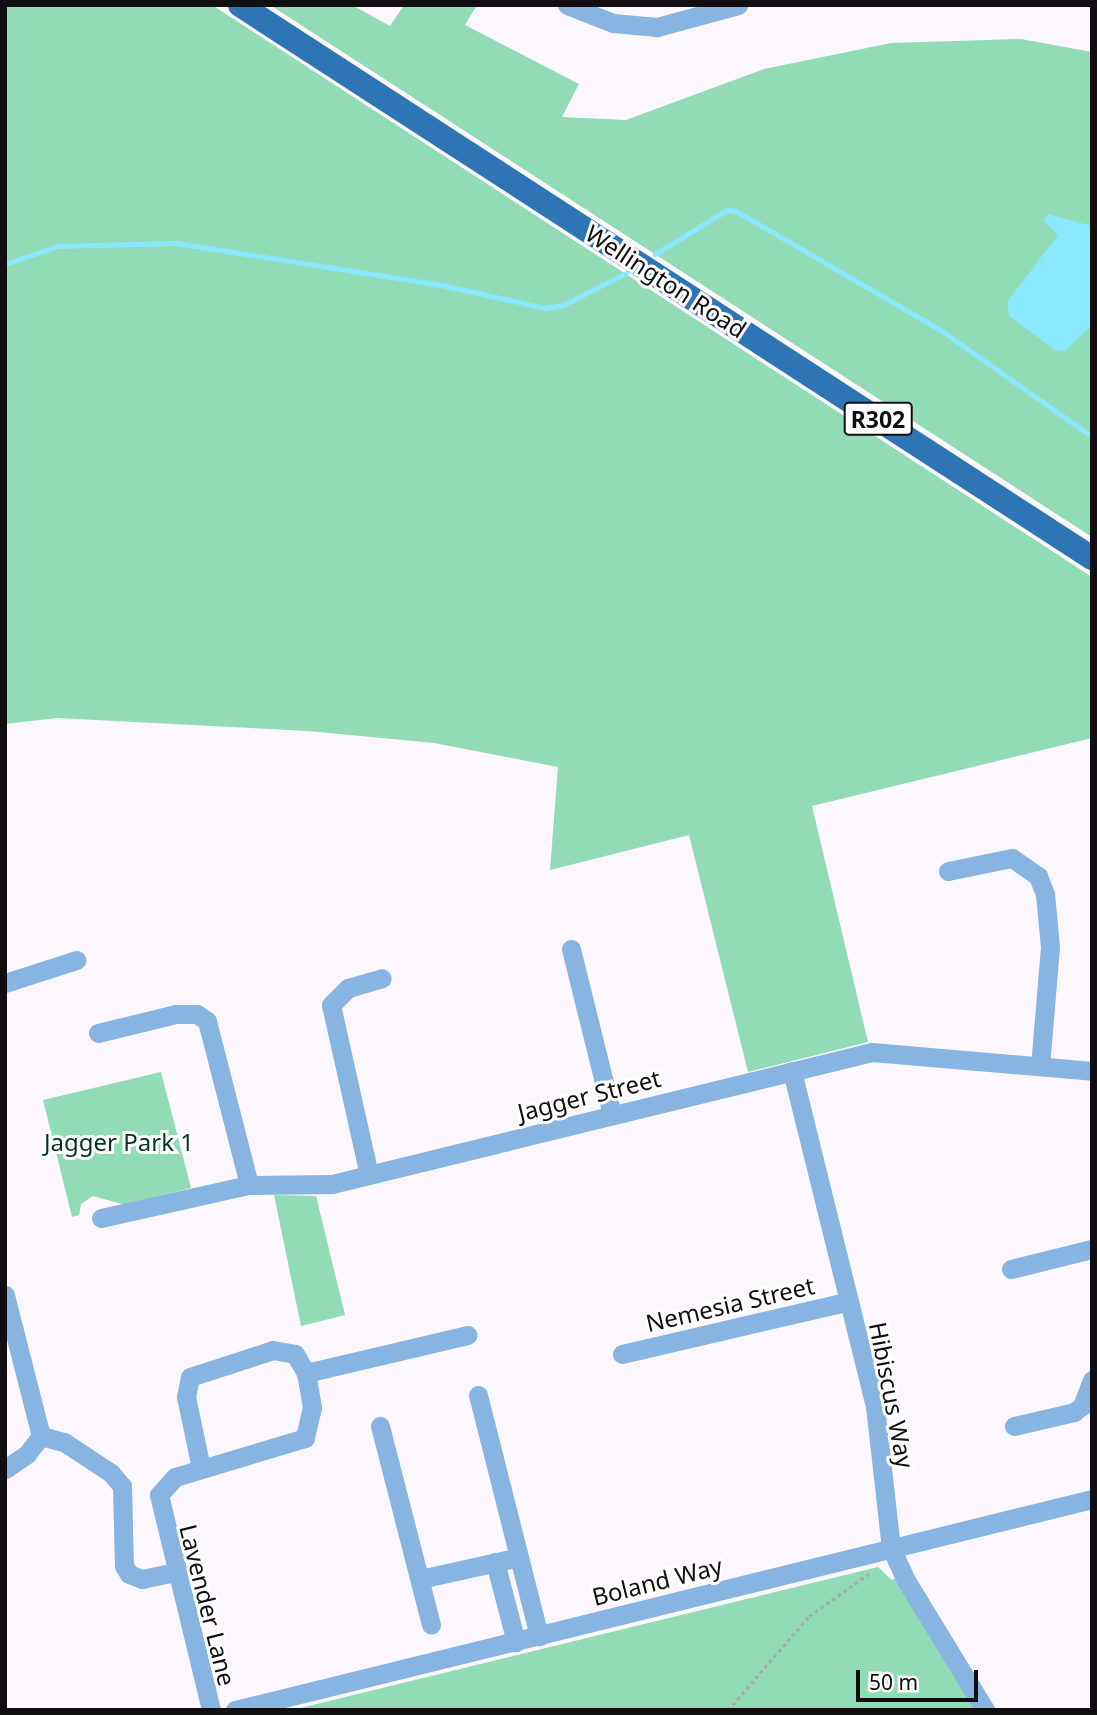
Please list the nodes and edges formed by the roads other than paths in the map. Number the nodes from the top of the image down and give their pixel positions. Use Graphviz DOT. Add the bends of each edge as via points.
graph roads {
  1 [pos="240,5"];
  2 [pos="567,5"];
  3 [pos="738,5"];
  4 [pos="594,10"];
  5 [pos="678,12"];
  6 [pos="1092,558"];
  7 [pos="948,871"];
  8 [pos="571,949"];
  9 [pos="76,960"];
  10 [pos="382,978"];
  11 [pos="5,983"];
  12 [pos="98,1033"];
  13 [pos="1040,1066"];
  14 [pos="792,1071"];
  15 [pos="1092,1071"];
  16 [pos="612,1115"];
  17 [pos="369,1175"];
  18 [pos="248,1185"];
  19 [pos="101,1217"];
  20 [pos="1092,1249"];
  21 [pos="1011,1269"];
  22 [pos="5,1294"];
  23 [pos="849,1301"];
  24 [pos="468,1335"];
  25 [pos="622,1354"];
  26 [pos="306,1373"];
  27 [pos="1092,1380"];
  28 [pos="478,1395"];
  29 [pos="380,1426"];
  30 [pos="1014,1426"];
  31 [pos="41,1436"];
  32 [pos="201,1468"];
  33 [pos="5,1469"];
  34 [pos="1092,1499"];
  35 [pos="891,1548"];
  36 [pos="519,1557"];
  37 [pos="495,1562"];
  38 [pos="176,1573"];
  39 [pos="420,1579"];
  40 [pos="431,1625"];
  41 [pos="539,1636"];
  42 [pos="516,1642"];
  43 [pos="211,1710"];
  44 [pos="235,1710"];
  45 [pos="985,1710"];
  1 -- 6 [label="main road, Wellington Road / R302"];
  2 -- 4 [label="street"];
  3 -- 5 [label="street"];
  4 -- 5 [label="street" via="613,23 657,27"];
  7 -- 13 [label="street" via="1012,858 1038,876 1050,947"];
  8 -- 16 [label="street"];
  9 -- 11 [label="street"];
  10 -- 17 [label="street" via="348,988 331,1005"];
  12 -- 18 [label="street" via="176,1014 197,1014 207,1021"];
  13 -- 14 [label="street, Jagger Street" via="882,1051"];
  13 -- 15 [label="street, Jagger Street"];
  14 -- 16 [label="street, Jagger Street"];
  14 -- 23 [label="street, Hibiscus Way"];
  16 -- 17 [label="street, Jagger Street"];
  17 -- 18 [label="street, Jagger Street" via="332,1184"];
  18 -- 19 [label="street, Jagger Street"];
  20 -- 21 [label="street"];
  22 -- 31 [label="street"];
  23 -- 25 [label="street, Nemesia Street"];
  23 -- 35 [label="street, Hibiscus Way" via="878,1427"];
  24 -- 26 [label="street"];
  26 -- 32 [label="street" via="312,1407 305,1438"];
  26 -- 32 [label="street" via="295,1354 280,1350 195,1373 186,1397"];
  27 -- 30 [label="street" via="1082,1406 1074,1412"];
  28 -- 36 [label="street"];
  29 -- 39 [label="street"];
  31 -- 33 [label="street" via="27,1454"];
  31 -- 38 [label="street" via="64,1442 117,1480 124,1495 124,1566 129,1574 142,1579"];
  32 -- 38 [label="street, Lavender Lane" via="165,1484 159,1494"];
  34 -- 35 [label="street, Boland Way"];
  35 -- 41 [label="street, Boland Way"];
  35 -- 45 [label="street, Hibiscus Way"];
  36 -- 37 [label="street"];
  36 -- 41 [label="street"];
  37 -- 39 [label="street"];
  37 -- 42 [label="street"];
  38 -- 43 [label="street, Lavender Lane"];
  39 -- 40 [label="street"];
  41 -- 42 [label="street, Boland Way"];
  42 -- 44 [label="street, Boland Way"];
}
